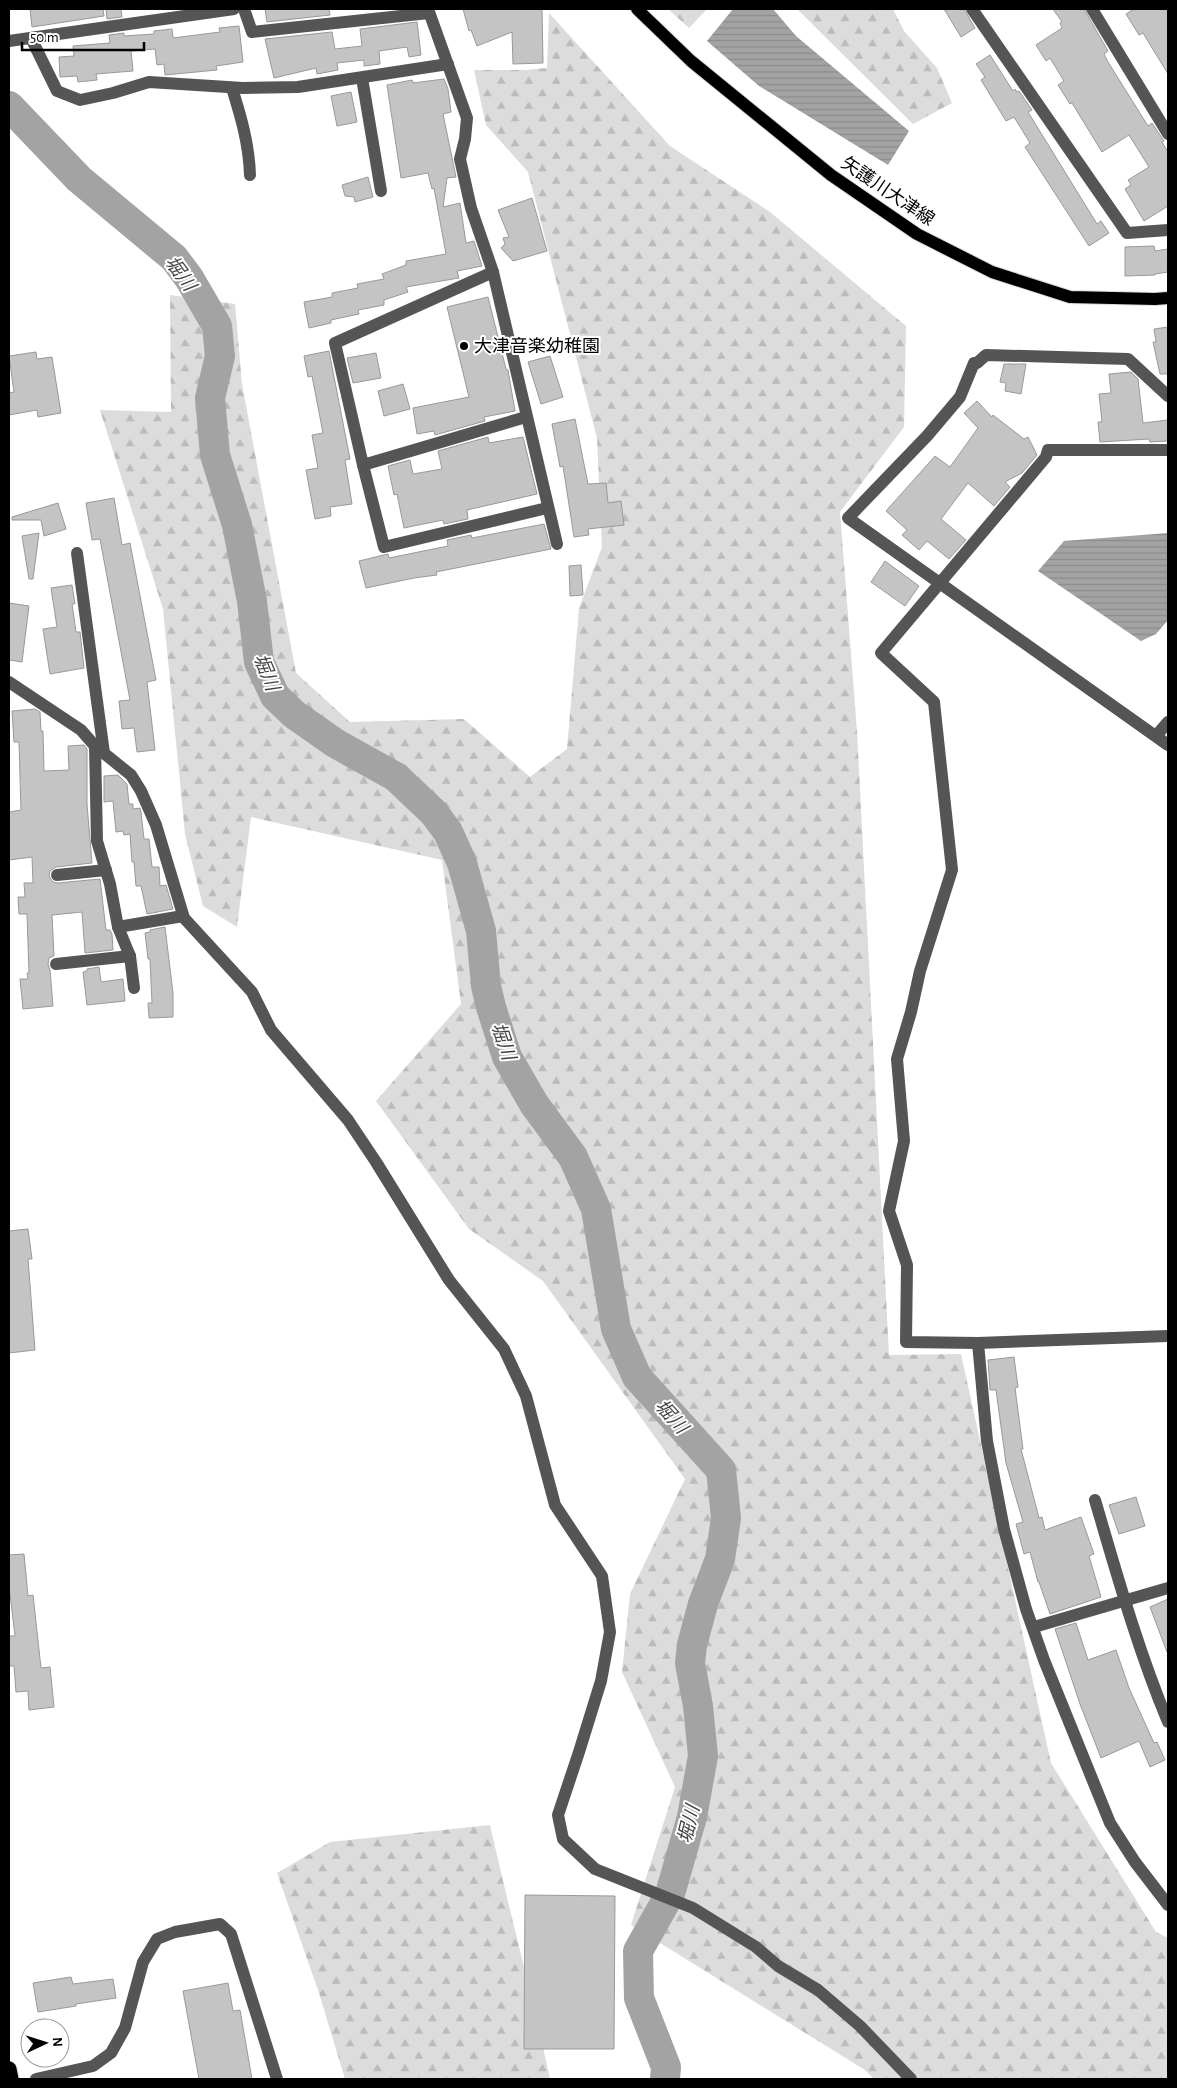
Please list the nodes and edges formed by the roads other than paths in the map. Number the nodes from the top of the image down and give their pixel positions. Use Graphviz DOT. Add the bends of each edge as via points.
graph roads {
  1 [pos="234,9"];
  2 [pos="244,9"];
  3 [pos="637,9"];
  4 [pos="972,9"];
  5 [pos="1092,9"];
  6 [pos="428,11"];
  7 [pos="31,38"];
  8 [pos="9,41"];
  9 [pos="448,64"];
  10 [pos="362,78"];
  11 [pos="232,88"];
  12 [pos="1168,134"];
  13 [pos="250,175"];
  14 [pos="381,191"];
  15 [pos="1168,230"];
  16 [pos="493,272"];
  17 [pos="1168,298"];
  18 [pos="1162,382"];
  19 [pos="1168,396"];
  20 [pos="526,417"];
  21 [pos="1168,450"];
  22 [pos="363,465"];
  23 [pos="547,508"];
  24 [pos="557,544"];
  25 [pos="77,553"];
  26 [pos="939,584"];
  27 [pos="9,682"];
  28 [pos="1168,722"];
  29 [pos="1156,736"];
  30 [pos="1168,745"];
  31 [pos="100,750"];
  32 [pos="106,870"];
  33 [pos="57,875"];
  34 [pos="183,916"];
  35 [pos="118,927"];
  36 [pos="130,956"];
  37 [pos="56,964"];
  38 [pos="134,988"];
  39 [pos="1168,1336"];
  40 [pos="978,1343"];
  41 [pos="1095,1500"];
  42 [pos="1168,1588"];
  43 [pos="1124,1602"];
  44 [pos="1034,1627"];
  45 [pos="1168,1722"];
  46 [pos="1168,1905"];
  47 [pos="9,2069"];
  48 [pos="11,2079"];
  49 [pos="36,2079"];
  50 [pos="278,2079"];
  51 [pos="910,2079"];
  1 -- 7 [label="street"];
  2 -- 6 [label="street" via="252,32"];
  3 -- 17 [label="main road, 矢護川大津線" via="691,61 831,176 917,234 992,272 1070,297"];
  4 -- 15 [label="street" via="1126,233"];
  5 -- 12 [label="street"];
  6 -- 9 [label="street"];
  7 -- 8 [label="street"];
  7 -- 11 [label="street" via="57,91 80,100 149,82"];
  9 -- 10 [label="street"];
  9 -- 16 [label="street" via="467,118 460,159 471,208"];
  10 -- 11 [label="street" via="298,87"];
  10 -- 14 [label="street"];
  11 -- 13 [label="street" via="250,150"];
  16 -- 20 [label="street"];
  16 -- 22 [label="street" via="335,343"];
  18 -- 19 [label="street"];
  18 -- 26 [label="street" via="1128,359 986,355 974,363 960,397 848,518"];
  20 -- 22 [label="street"];
  20 -- 23 [label="street"];
  21 -- 26 [label="street" via="1048,450 1046,457"];
  22 -- 23 [label="street" via="384,547"];
  23 -- 24 [label="street"];
  25 -- 31 [label="street"];
  26 -- 29 [label="street"];
  26 -- 40 [label="street" via="881,653 934,702 952,870 920,971 897,1059 904,1141 889,1211 907,1265 906,1342"];
  27 -- 31 [label="street" via="80,730"];
  28 -- 29 [label="street"];
  29 -- 30 [label="street"];
  31 -- 32 [label="street" via="97,841"];
  31 -- 34 [label="street" via="131,775 141,791 156,826"];
  32 -- 33 [label="street"];
  32 -- 35 [label="street"];
  34 -- 35 [label="street"];
  34 -- 51 [label="street" via="252,992 271,1030 348,1120 449,1280 504,1349 526,1396 555,1505 602,1576 610,1632 601,1681 558,1815 564,1839 595,1869 694,1908 818,1990 860,2026"];
  35 -- 36 [label="street"];
  36 -- 37 [label="street"];
  36 -- 38 [label="street"];
  39 -- 40 [label="street"];
  40 -- 44 [label="street" via="987,1441 1004,1529"];
  41 -- 43 [label="street"];
  42 -- 43 [label="street"];
  43 -- 44 [label="street"];
  43 -- 45 [label="street"];
  44 -- 46 [label="street" via="1044,1660 1110,1823"];
  47 -- 48 [label="highway"];
  49 -- 50 [label="street" via="93,2066 111,2052 125,2028 144,1962 157,1939 175,1932 220,1924 231,1934"];
}
